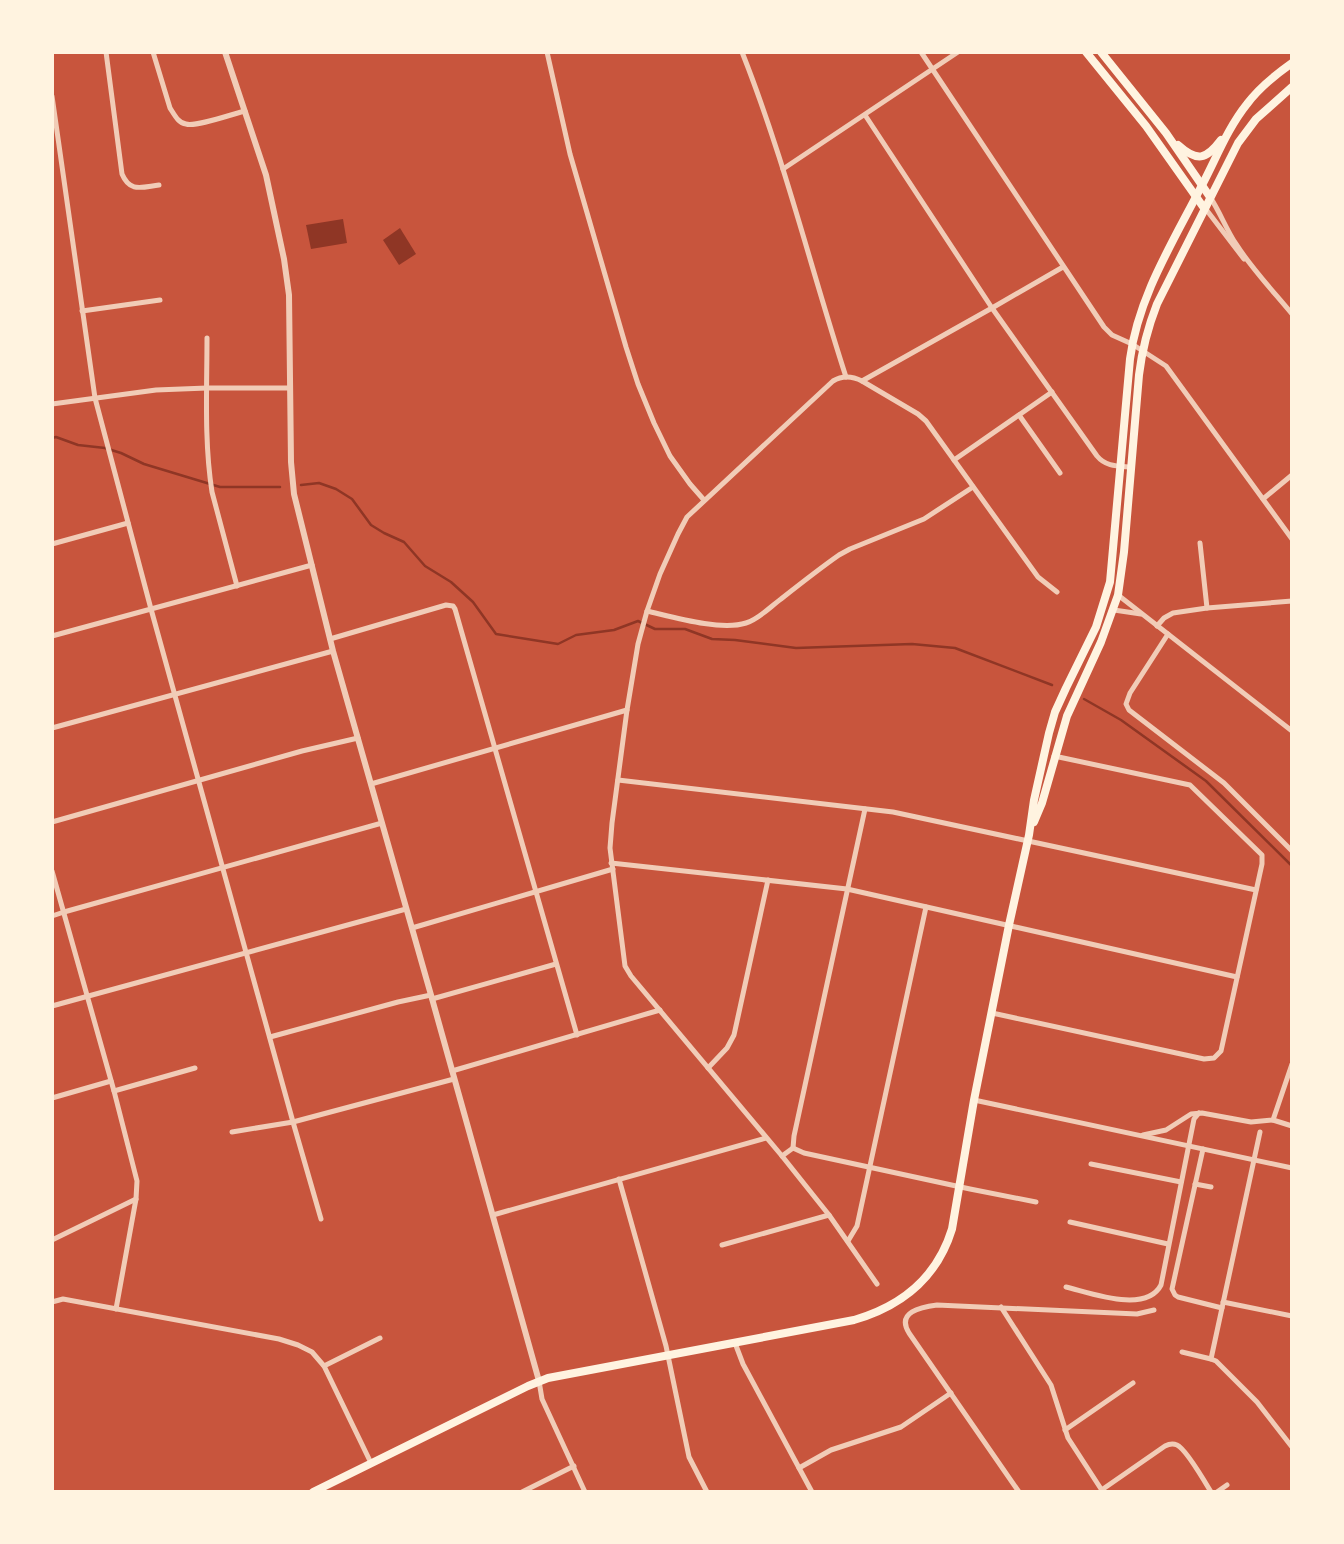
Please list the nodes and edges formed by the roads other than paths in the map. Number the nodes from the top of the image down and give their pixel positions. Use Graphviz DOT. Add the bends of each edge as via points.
graph roads {
  1 [pos="106,52"];
  2 [pos="153,52"];
  3 [pos="225,52"];
  4 [pos="547,52"];
  5 [pos="742,52"];
  6 [pos="921,52"];
  7 [pos="958,52"];
  8 [pos="1086,52"];
  9 [pos="1101,52"];
  10 [pos="1292,63"];
  11 [pos="932,70"];
  12 [pos="1292,87"];
  13 [pos="52,96"];
  14 [pos="245,111"];
  15 [pos="865,115"];
  16 [pos="1232,124"];
  17 [pos="1166,133"];
  18 [pos="783,169"];
  19 [pos="160,185"];
  20 [pos="1202,185"];
  21 [pos="1196,196"];
  22 [pos="1210,197"];
  23 [pos="1204,208"];
  24 [pos="1063,267"];
  25 [pos="1258,274"];
  26 [pos="160,300"];
  27 [pos="992,308"];
  28 [pos="82,312"];
  29 [pos="1292,314"];
  30 [pos="207,338"];
  31 [pos="1132,344"];
  32 [pos="1142,351"];
  33 [pos="846,377"];
  34 [pos="862,381"];
  35 [pos="207,388"];
  36 [pos="290,388"];
  37 [pos="1052,392"];
  38 [pos="95,398"];
  39 [pos="52,404"];
  40 [pos="1019,416"];
  41 [pos="954,460"];
  42 [pos="1120,466"];
  43 [pos="1131,467"];
  44 [pos="1060,473"];
  45 [pos="1292,475"];
  46 [pos="973,487"];
  47 [pos="1263,499"];
  48 [pos="704,500"];
  49 [pos="128,523"];
  50 [pos="1292,539"];
  51 [pos="52,544"];
  52 [pos="1200,544"];
  53 [pos="312,565"];
  54 [pos="237,586"];
  55 [pos="1057,592"];
  56 [pos="1118,596"];
  57 [pos="1292,601"];
  58 [pos="1207,608"];
  59 [pos="151,609"];
  60 [pos="1114,610"];
  61 [pos="647,612"];
  62 [pos="1141,614"];
  63 [pos="1158,626"];
  64 [pos="1168,634"];
  65 [pos="52,636"];
  66 [pos="330,640"];
  67 [pos="333,651"];
  68 [pos="175,693"];
  69 [pos="627,710"];
  70 [pos="52,728"];
  71 [pos="1292,731"];
  72 [pos="358,738"];
  73 [pos="495,749"];
  74 [pos="1054,756"];
  75 [pos="618,780"];
  76 [pos="199,781"];
  77 [pos="371,784"];
  78 [pos="865,809"];
  79 [pos="52,822"];
  80 [pos="382,823"];
  81 [pos="1029,838"];
  82 [pos="1292,851"];
  83 [pos="611,863"];
  84 [pos="223,867"];
  85 [pos="613,869"];
  86 [pos="52,872"];
  87 [pos="768,880"];
  88 [pos="847,889"];
  89 [pos="1256,890"];
  90 [pos="536,892"];
  91 [pos="926,907"];
  92 [pos="406,909"];
  93 [pos="64,912"];
  94 [pos="52,916"];
  95 [pos="1010,925"];
  96 [pos="412,928"];
  97 [pos="246,953"];
  98 [pos="556,964"];
  99 [pos="1237,977"];
  100 [pos="87,997"];
  101 [pos="432,997"];
  102 [pos="52,1006"];
  103 [pos="660,1010"];
  104 [pos="992,1013"];
  105 [pos="577,1035"];
  106 [pos="270,1037"];
  107 [pos="1292,1064"];
  108 [pos="195,1068"];
  109 [pos="708,1068"];
  110 [pos="452,1071"];
  111 [pos="454,1079"];
  112 [pos="111,1081"];
  113 [pos="114,1091"];
  114 [pos="52,1098"];
  115 [pos="974,1100"];
  116 [pos="1199,1114"];
  117 [pos="1185,1118"];
  118 [pos="1273,1120"];
  119 [pos="293,1122"];
  120 [pos="1193,1124"];
  121 [pos="1292,1126"];
  122 [pos="232,1132"];
  123 [pos="1260,1132"];
  124 [pos="1137,1135"];
  125 [pos="766,1138"];
  126 [pos="1189,1146"];
  127 [pos="793,1148"];
  128 [pos="1202,1150"];
  129 [pos="782,1156"];
  130 [pos="1254,1160"];
  131 [pos="1091,1164"];
  132 [pos="870,1167"];
  133 [pos="1292,1168"];
  134 [pos="620,1179"];
  135 [pos="1181,1182"];
  136 [pos="1195,1184"];
  137 [pos="959,1186"];
  138 [pos="1211,1187"];
  139 [pos="136,1199"];
  140 [pos="1036,1202"];
  141 [pos="493,1215"];
  142 [pos="829,1215"];
  143 [pos="321,1219"];
  144 [pos="1070,1222"];
  145 [pos="52,1240"];
  146 [pos="848,1241"];
  147 [pos="1168,1244"];
  148 [pos="722,1245"];
  149 [pos="877,1284"];
  150 [pos="1066,1287"];
  151 [pos="52,1302"];
  152 [pos="1223,1305"];
  153 [pos="1000,1307"];
  154 [pos="116,1309"];
  155 [pos="1154,1310"];
  156 [pos="1292,1316"];
  157 [pos="380,1338"];
  158 [pos="735,1343"];
  159 [pos="1182,1352"];
  160 [pos="668,1356"];
  161 [pos="1210,1359"];
  162 [pos="324,1366"];
  163 [pos="539,1381"];
  164 [pos="1133,1384"];
  165 [pos="951,1393"];
  166 [pos="1065,1430"];
  167 [pos="1292,1447"];
  168 [pos="371,1463"];
  169 [pos="574,1466"];
  170 [pos="799,1468"];
  171 [pos="1227,1485"];
  172 [pos="1103,1490"];
  173 [pos="313,1492"];
  174 [pos="522,1492"];
  175 [pos="585,1492"];
  176 [pos="707,1492"];
  177 [pos="812,1492"];
  178 [pos="1019,1492"];
  179 [pos="1211,1492"];
  180 [pos="1217,1492"];
  1 -- 19 [label="street" via="122,174 132,187"];
  2 -- 14 [label="street" via="170,108 182,122 197,124"];
  3 -- 14 [label="street"];
  4 -- 48 [label="street" via="570,154 638,384 670,456"];
  5 -- 18 [label="street"];
  6 -- 11 [label="street"];
  7 -- 11 [label="street"];
  8 -- 21 [label="main road" via="1146,126"];
  9 -- 17 [label="main road"];
  10 -- 16 [label="main road" via="1256,93"];
  11 -- 15 [label="street"];
  11 -- 24 [label="street"];
  12 -- 22 [label="main road" via="1246,131"];
  13 -- 28 [label="street"];
  14 -- 36 [label="street" via="266,175 284,259"];
  15 -- 18 [label="street"];
  15 -- 27 [label="street"];
  16 -- 17 [label="main road" via="1212,151 1200,157 1189,155"];
  16 -- 20 [label="main road"];
  17 -- 20 [label="main road"];
  18 -- 33 [label="street"];
  20 -- 21 [label="main road"];
  20 -- 22 [label="main road"];
  21 -- 23 [label="main road"];
  21 -- 31 [label="main road" via="1153,282"];
  22 -- 23 [label="main road"];
  22 -- 25 [label="street"];
  23 -- 25 [label="street"];
  23 -- 32 [label="main road" via="1157,304"];
  24 -- 27 [label="street"];
  24 -- 31 [label="street" via="1107,331"];
  25 -- 29 [label="street"];
  26 -- 28 [label="street"];
  27 -- 34 [label="street"];
  27 -- 37 [label="street"];
  28 -- 38 [label="street"];
  30 -- 35 [label="street"];
  31 -- 32 [label="street"];
  31 -- 42 [label="main road"];
  32 -- 43 [label="main road"];
  32 -- 47 [label="street" via="1171,372"];
  33 -- 34 [label="street"];
  33 -- 48 [label="street" via="833,381"];
  34 -- 41 [label="street" via="922,417"];
  35 -- 36 [label="street"];
  35 -- 38 [label="street" via="156,390"];
  35 -- 54 [label="street" via="212,492"];
  36 -- 53 [label="street" via="292,479"];
  37 -- 40 [label="street"];
  37 -- 42 [label="street" via="1097,456 1104,463"];
  38 -- 39 [label="street"];
  38 -- 49 [label="street"];
  40 -- 41 [label="street"];
  40 -- 44 [label="street"];
  41 -- 46 [label="street"];
  42 -- 43 [label="street"];
  42 -- 81 [label="main road" via="1108,591 1096,627 1055,712 1034,800"];
  43 -- 56 [label="main road"];
  45 -- 47 [label="street"];
  46 -- 55 [label="street" via="1038,577"];
  46 -- 61 [label="street" via="924,519 839,555 745,624 723,625"];
  47 -- 50 [label="street"];
  48 -- 61 [label="street" via="682,525"];
  49 -- 51 [label="street"];
  49 -- 59 [label="street"];
  52 -- 58 [label="street"];
  53 -- 54 [label="street"];
  53 -- 66 [label="street"];
  54 -- 59 [label="street"];
  56 -- 60 [label="main road"];
  56 -- 62 [label="street"];
  57 -- 58 [label="street"];
  58 -- 63 [label="street" via="1173,613"];
  59 -- 65 [label="street"];
  59 -- 68 [label="street"];
  60 -- 62 [label="street"];
  60 -- 74 [label="main road" via="1067,716"];
  61 -- 69 [label="street"];
  62 -- 63 [label="street"];
  63 -- 64 [label="street"];
  64 -- 71 [label="street"];
  64 -- 82 [label="street" via="1130,693 1126,704 1129,710 1224,783"];
  66 -- 67 [label="street"];
  66 -- 73 [label="street" via="446,605 453,606"];
  67 -- 68 [label="street"];
  67 -- 72 [label="street"];
  68 -- 70 [label="street"];
  68 -- 76 [label="street"];
  69 -- 73 [label="street"];
  69 -- 75 [label="street"];
  72 -- 76 [label="street"];
  72 -- 77 [label="street"];
  73 -- 77 [label="street"];
  73 -- 90 [label="street"];
  74 -- 81 [label="main road"];
  74 -- 89 [label="street" via="1190,785 1262,855"];
  75 -- 78 [label="street"];
  75 -- 83 [label="street" via="610,844"];
  76 -- 79 [label="street"];
  76 -- 84 [label="street"];
  77 -- 80 [label="street"];
  78 -- 81 [label="street"];
  78 -- 88 [label="street"];
  80 -- 84 [label="street"];
  80 -- 92 [label="street"];
  81 -- 89 [label="street"];
  81 -- 95 [label="main road"];
  83 -- 85 [label="street"];
  83 -- 87 [label="street"];
  84 -- 93 [label="street"];
  84 -- 97 [label="street"];
  85 -- 90 [label="street"];
  85 -- 103 [label="street" via="625,966"];
  86 -- 93 [label="street"];
  87 -- 88 [label="street"];
  87 -- 109 [label="street" via="734,1035 727,1048"];
  88 -- 91 [label="street"];
  88 -- 127 [label="street"];
  89 -- 99 [label="street"];
  90 -- 96 [label="street"];
  90 -- 98 [label="street"];
  91 -- 95 [label="street"];
  91 -- 132 [label="street"];
  92 -- 96 [label="street"];
  92 -- 97 [label="street"];
  93 -- 94 [label="street"];
  93 -- 100 [label="street"];
  95 -- 99 [label="street"];
  95 -- 104 [label="main road"];
  96 -- 101 [label="street"];
  97 -- 100 [label="street"];
  97 -- 106 [label="street"];
  98 -- 101 [label="street"];
  98 -- 105 [label="street"];
  99 -- 104 [label="street" via="1220,1051 1214,1058 1204,1059"];
  100 -- 102 [label="street"];
  100 -- 112 [label="street"];
  101 -- 106 [label="street" via="398,1002"];
  101 -- 110 [label="street"];
  103 -- 105 [label="street"];
  103 -- 109 [label="street"];
  104 -- 115 [label="main road"];
  105 -- 110 [label="street"];
  106 -- 119 [label="street"];
  107 -- 118 [label="street"];
  108 -- 113 [label="street"];
  109 -- 125 [label="street"];
  110 -- 111 [label="street"];
  111 -- 119 [label="street"];
  111 -- 141 [label="street"];
  112 -- 113 [label="street"];
  112 -- 114 [label="street"];
  113 -- 139 [label="street" via="137,1181"];
  115 -- 124 [label="street"];
  115 -- 137 [label="main road"];
  116 -- 117 [label="street"];
  116 -- 118 [label="street" via="1251,1122"];
  116 -- 120 [label="street"];
  117 -- 120 [label="street"];
  117 -- 124 [label="street" via="1166,1130"];
  118 -- 121 [label="street"];
  119 -- 122 [label="street"];
  119 -- 143 [label="street"];
  120 -- 126 [label="street"];
  123 -- 130 [label="street"];
  124 -- 126 [label="street"];
  125 -- 129 [label="street"];
  125 -- 134 [label="street"];
  126 -- 128 [label="street"];
  126 -- 135 [label="street"];
  127 -- 129 [label="street"];
  127 -- 132 [label="street"];
  128 -- 130 [label="street"];
  128 -- 136 [label="street"];
  129 -- 142 [label="street"];
  130 -- 133 [label="street"];
  130 -- 152 [label="street"];
  131 -- 135 [label="street"];
  132 -- 137 [label="street"];
  132 -- 146 [label="street" via="857,1226"];
  134 -- 141 [label="street"];
  134 -- 160 [label="street"];
  135 -- 147 [label="street"];
  136 -- 138 [label="street"];
  136 -- 152 [label="street" via="1172,1289 1178,1297"];
  137 -- 140 [label="street"];
  137 -- 158 [label="main road" via="946,1246 929,1274 900,1300 854,1320"];
  139 -- 145 [label="street"];
  139 -- 154 [label="street"];
  141 -- 163 [label="street"];
  142 -- 146 [label="street"];
  142 -- 148 [label="street"];
  144 -- 147 [label="street"];
  146 -- 149 [label="street"];
  147 -- 150 [label="street" via="1161,1285 1145,1299 1119,1299"];
  151 -- 154 [label="street" via="63,1299"];
  152 -- 156 [label="street"];
  152 -- 161 [label="street"];
  153 -- 155 [label="street" via="1137,1314"];
  153 -- 165 [label="street" via="937,1305 909,1314 904,1322"];
  153 -- 166 [label="street" via="1052,1385"];
  154 -- 162 [label="street" via="284,1340 312,1352"];
  157 -- 162 [label="street"];
  158 -- 160 [label="main road"];
  158 -- 170 [label="street"];
  159 -- 161 [label="street"];
  160 -- 163 [label="main road"];
  160 -- 176 [label="street" via="689,1457"];
  161 -- 167 [label="street" via="1216,1361 1257,1402"];
  162 -- 168 [label="street"];
  163 -- 168 [label="main road"];
  163 -- 169 [label="street" via="542,1399"];
  164 -- 166 [label="street"];
  165 -- 170 [label="street" via="901,1427 831,1450"];
  165 -- 178 [label="street"];
  166 -- 172 [label="street"];
  168 -- 173 [label="main road"];
  169 -- 174 [label="street"];
  169 -- 175 [label="street"];
  170 -- 177 [label="street"];
  171 -- 180 [label="street"];
  172 -- 179 [label="street" via="1165,1446 1176,1444"];
}
